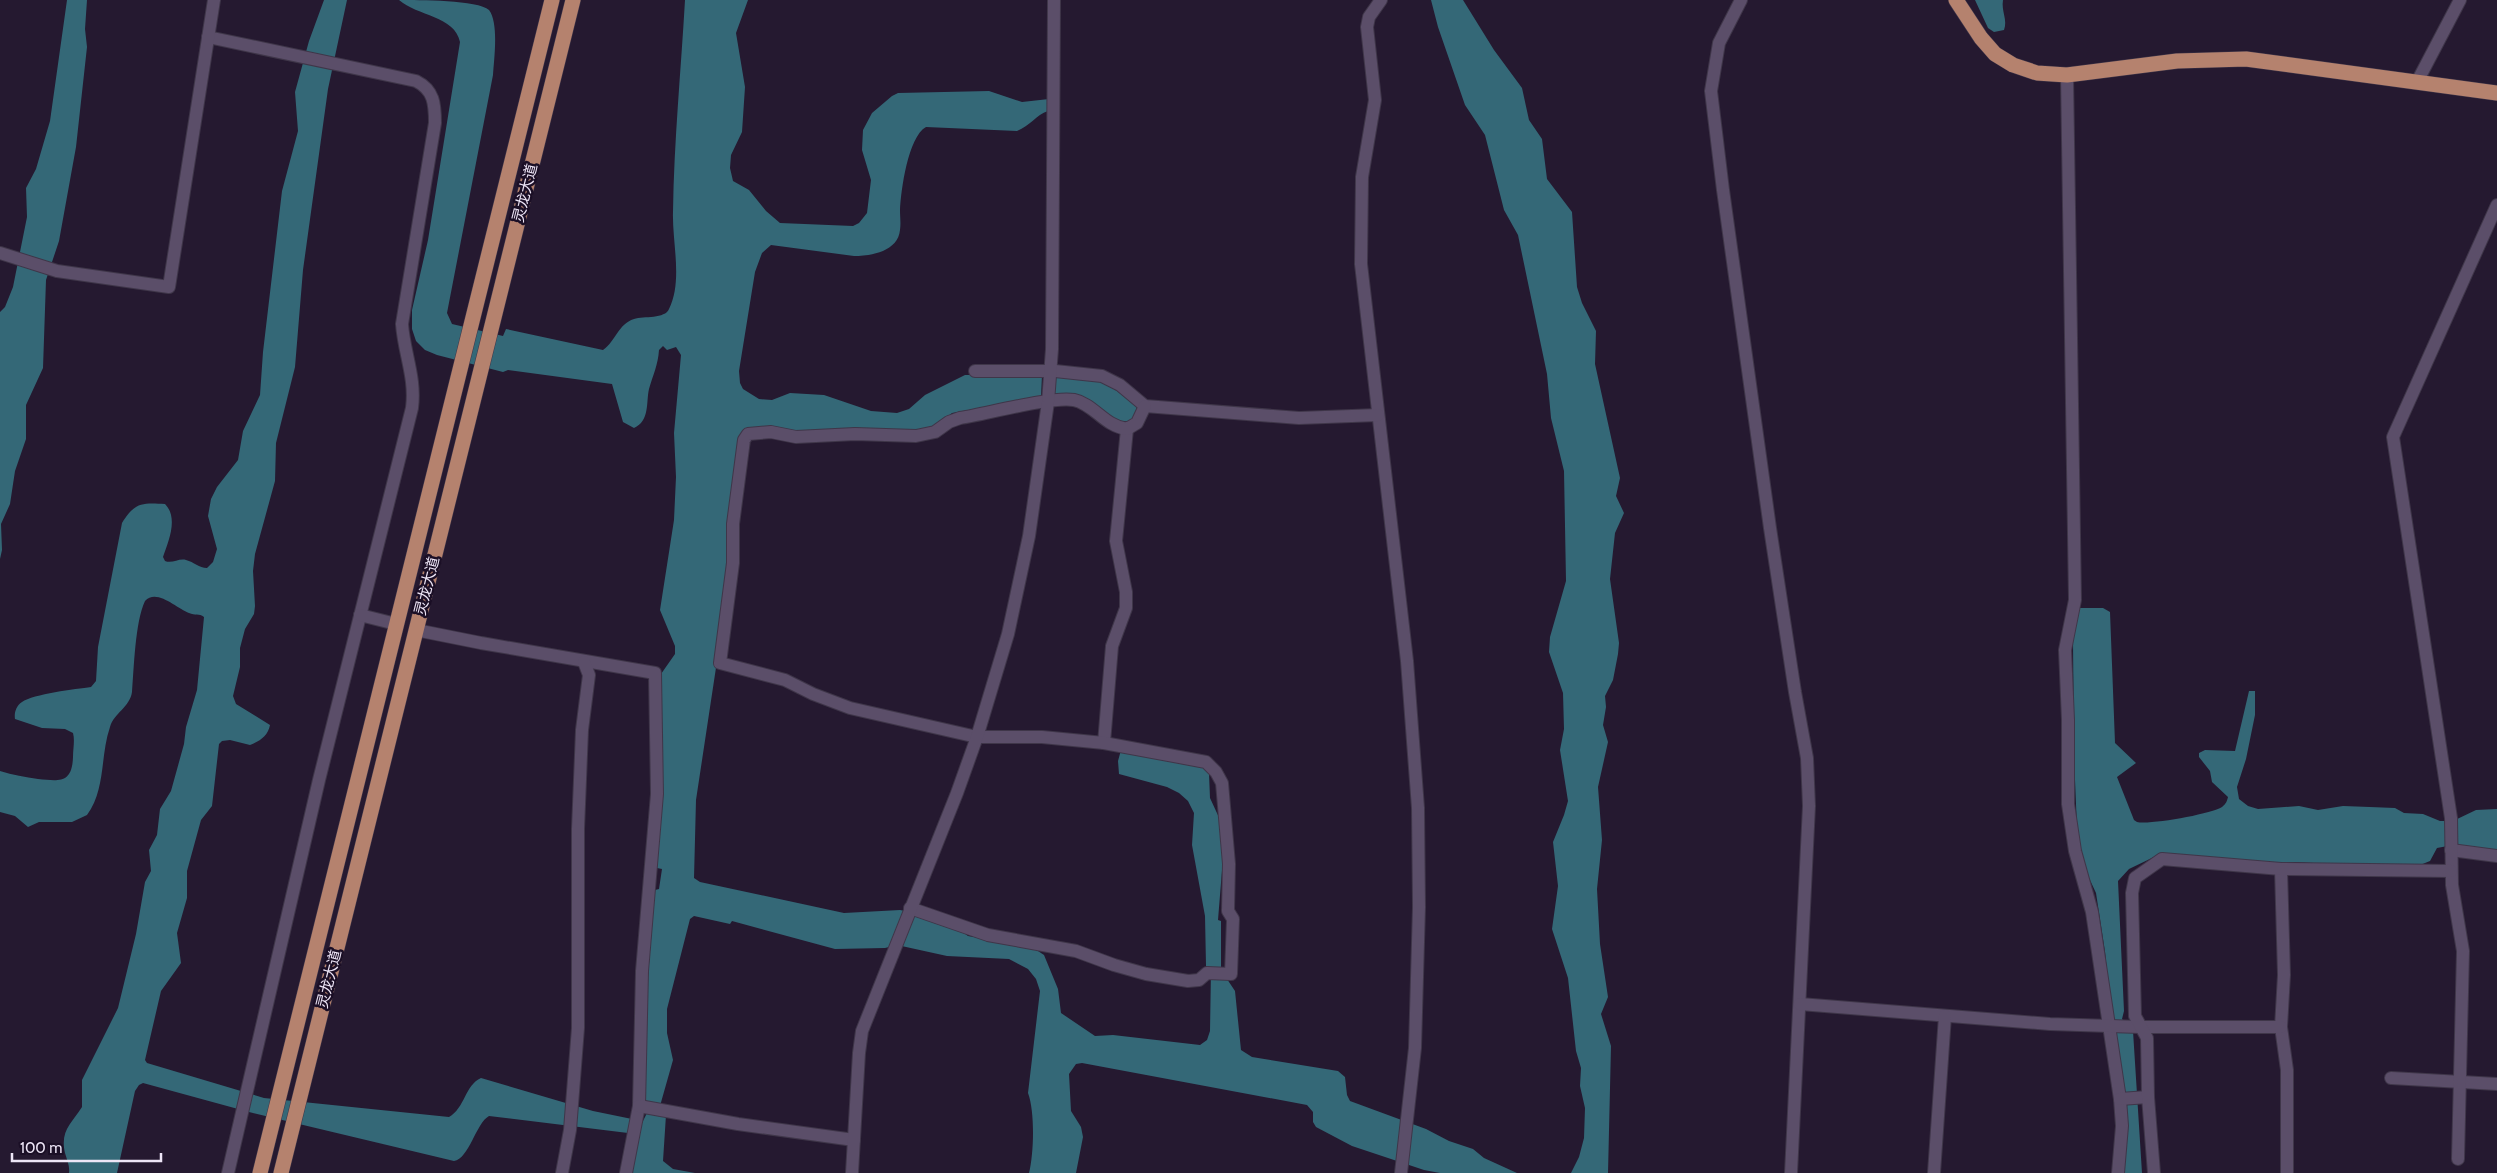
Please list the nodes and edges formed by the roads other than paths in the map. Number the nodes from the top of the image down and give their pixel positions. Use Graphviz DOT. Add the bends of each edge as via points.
graph roads {
  1 [pos="214,0"];
  2 [pos="552,0"];
  3 [pos="573,0"];
  4 [pos="1054,0"];
  5 [pos="1381,0"];
  6 [pos="1741,0"];
  7 [pos="1956,0"];
  8 [pos="2460,0"];
  9 [pos="208,37"];
  10 [pos="2067,75"];
  11 [pos="2417,82"];
  12 [pos="2497,93"];
  13 [pos="2497,205"];
  14 [pos="5,255"];
  15 [pos="975,371"];
  16 [pos="1050,371"];
  17 [pos="1048,402"];
  18 [pos="1145,406"];
  19 [pos="1378,415"];
  20 [pos="1128,429"];
  21 [pos="360,615"];
  22 [pos="396,624"];
  23 [pos="416,630"];
  24 [pos="584,662"];
  25 [pos="977,737"];
  26 [pos="1104,743"];
  27 [pos="2451,850"];
  28 [pos="2497,856"];
  29 [pos="2281,869"];
  30 [pos="2451,871"];
  31 [pos="910,909"];
  32 [pos="1800,1004"];
  33 [pos="1945,1016"];
  34 [pos="2108,1025"];
  35 [pos="2140,1027"];
  36 [pos="2281,1027"];
  37 [pos="2391,1078"];
  38 [pos="2460,1082"];
  39 [pos="2497,1084"];
  40 [pos="2148,1097"];
  41 [pos="2120,1099"];
  42 [pos="642,1107"];
  43 [pos="854,1140"];
  44 [pos="2458,1160"];
  45 [pos="2287,1172"];
  46 [pos="228,1173"];
  47 [pos="260,1173"];
  48 [pos="281,1173"];
  49 [pos="562,1173"];
  50 [pos="626,1173"];
  51 [pos="852,1173"];
  52 [pos="1401,1173"];
  53 [pos="1791,1173"];
  54 [pos="1934,1173"];
  55 [pos="2118,1173"];
  56 [pos="2154,1173"];
  1 -- 9 [label="street"];
  2 -- 22 [label="main road, 灵龙大道"];
  3 -- 23 [label="main road, 灵龙大道"];
  4 -- 16 [label="street"];
  5 -- 19 [label="street" via="1369,17 1367,27 1375,100 1362,177 1361,219 1363,282"];
  6 -- 32 [label="street" via="1720,43 1712,91 1722,190 1770,528 1807,758 1809,806"];
  7 -- 10 [label="main road" via="1984,42 2004,60 2028,71"];
  8 -- 11 [label="street"];
  9 -- 14 [label="street" via="169,287 57,271"];
  9 -- 21 [label="street" via="416,81 429,90 435,107 403,316 403,339 413,378 412,408"];
  10 -- 11 [label="main road" via="2224,58"];
  10 -- 34 [label="street" via="2075,600 2065,650 2068,804 2075,851 2092,912"];
  11 -- 12 [label="main road"];
  13 -- 27 [label="street" via="2393,437 2452,818"];
  15 -- 16 [label="street"];
  16 -- 17 [label="street"];
  16 -- 18 [label="street" via="1108,378"];
  17 -- 20 [label="street" via="1078,402 1109,424"];
  17 -- 25 [label="street" via="1021,580"];
  17 -- 25 [label="street" via="960,418 922,436 855,434 796,437 756,432 745,437 740,452 733,563 720,663 785,680 850,708"];
  18 -- 19 [label="street" via="1299,418"];
  18 -- 20 [label="street" via="1137,423"];
  19 -- 52 [label="street" via="1407,661 1418,808 1415,1048"];
  20 -- 26 [label="street" via="1116,541 1127,600 1112,646"];
  21 -- 22 [label="street"];
  21 -- 46 [label="street"];
  22 -- 47 [label="main road, 灵龙大道"];
  23 -- 24 [label="street"];
  23 -- 48 [label="main road, 灵龙大道"];
  24 -- 42 [label="street" via="655,673 657,794 642,971"];
  24 -- 49 [label="street" via="589,675 580,780 578,1028 570,1130"];
  25 -- 26 [label="street" via="1042,737"];
  25 -- 31 [label="street"];
  26 -- 31 [label="street" via="1206,762 1219,777 1226,810 1228,911 1233,919 1231,974 1207,973 1198,980 1188,981 1146,974 1076,952 988,936"];
  27 -- 28 [label="street"];
  27 -- 30 [label="street"];
  29 -- 30 [label="street"];
  29 -- 35 [label="street" via="2162,859 2135,878 2132,893 2135,1016"];
  29 -- 36 [label="street" via="2284,975"];
  30 -- 38 [label="street" via="2463,951"];
  31 -- 43 [label="street" via="862,1031"];
  32 -- 33 [label="street"];
  32 -- 53 [label="street"];
  33 -- 34 [label="street"];
  33 -- 54 [label="street"];
  34 -- 35 [label="street"];
  34 -- 41 [label="street"];
  35 -- 36 [label="street"];
  35 -- 40 [label="street" via="2147,1038"];
  36 -- 45 [label="street" via="2287,1070"];
  37 -- 38 [label="street"];
  38 -- 39 [label="street"];
  38 -- 44 [label="street"];
  40 -- 41 [label="street"];
  40 -- 56 [label="street"];
  41 -- 55 [label="street" via="2122,1126"];
  42 -- 43 [label="street"];
  42 -- 50 [label="street"];
  43 -- 51 [label="street"];
}
